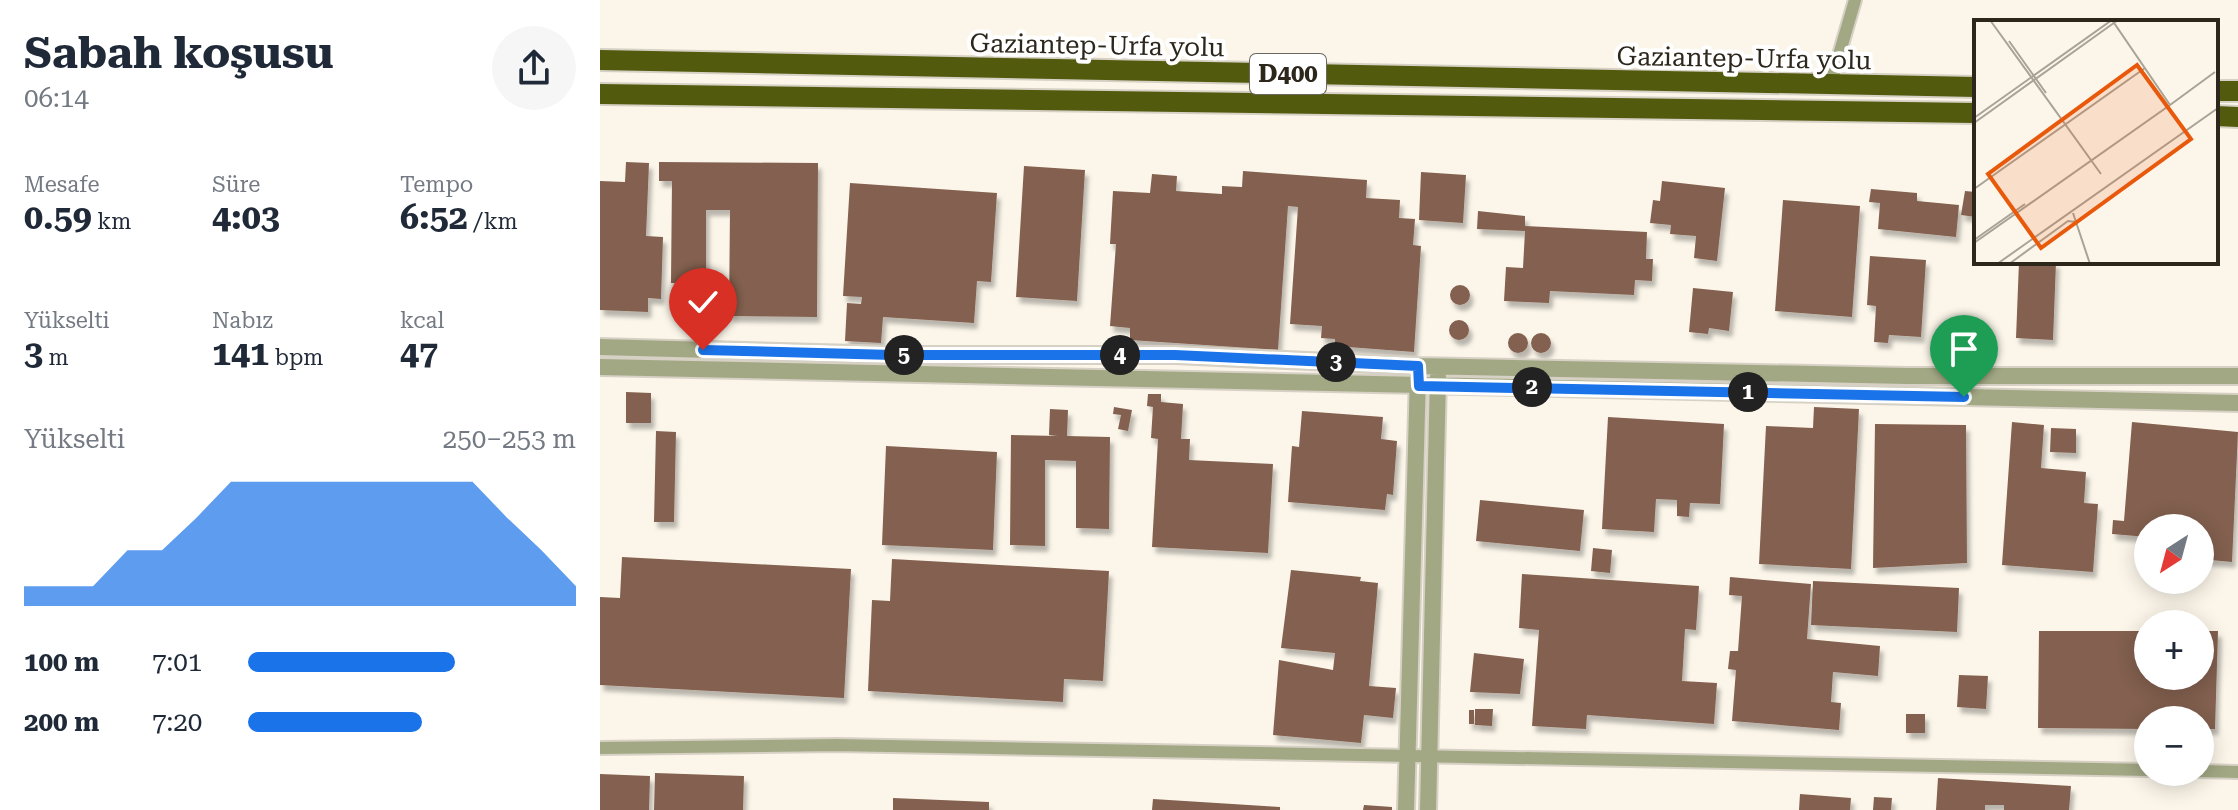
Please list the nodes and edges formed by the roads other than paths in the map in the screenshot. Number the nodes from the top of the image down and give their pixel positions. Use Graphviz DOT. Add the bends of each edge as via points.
graph roads {
  1 [pos="1855,0"];
  2 [pos="600,60"];
  3 [pos="1830,86"];
  4 [pos="1974,87"];
  5 [pos="600,94"];
  6 [pos="1974,113"];
  7 [pos="2218,116"];
  8 [pos="2238,117"];
  9 [pos="600,347"];
  10 [pos="1440,364"];
  11 [pos="1418,366"];
  12 [pos="600,367"];
  13 [pos="2238,376"];
  14 [pos="1438,385"];
  15 [pos="1419,386"];
  16 [pos="2238,403"];
  17 [pos="600,748"];
  18 [pos="1407,755"];
  19 [pos="1429,755"];
  20 [pos="2134,770"];
  21 [pos="2214,771"];
  22 [pos="2238,772"];
  23 [pos="1406,810"];
  24 [pos="1428,810"];
  1 -- 3 [label="street"];
  2 -- 3 [label="highway, Gaziantep-Urfa yolu / D400"];
  3 -- 4 [label="highway, Gaziantep-Urfa yolu / D400"];
  5 -- 6 [label="highway, Gaziantep-Urfa yolu / D400"];
  7 -- 8 [label="highway"];
  9 -- 11 [label="street" via="1175,355"];
  10 -- 11 [label="street"];
  10 -- 13 [label="street" via="1907,376"];
  10 -- 14 [label="street"];
  11 -- 15 [label="street"];
  12 -- 15 [label="street"];
  14 -- 15 [label="street"];
  14 -- 16 [label="street"];
  14 -- 19 [label="street"];
  15 -- 18 [label="street"];
  17 -- 18 [label="street" via="836,745"];
  18 -- 19 [label="street"];
  18 -- 23 [label="street"];
  19 -- 20 [label="street"];
  19 -- 24 [label="street"];
  21 -- 22 [label="street"];
}
